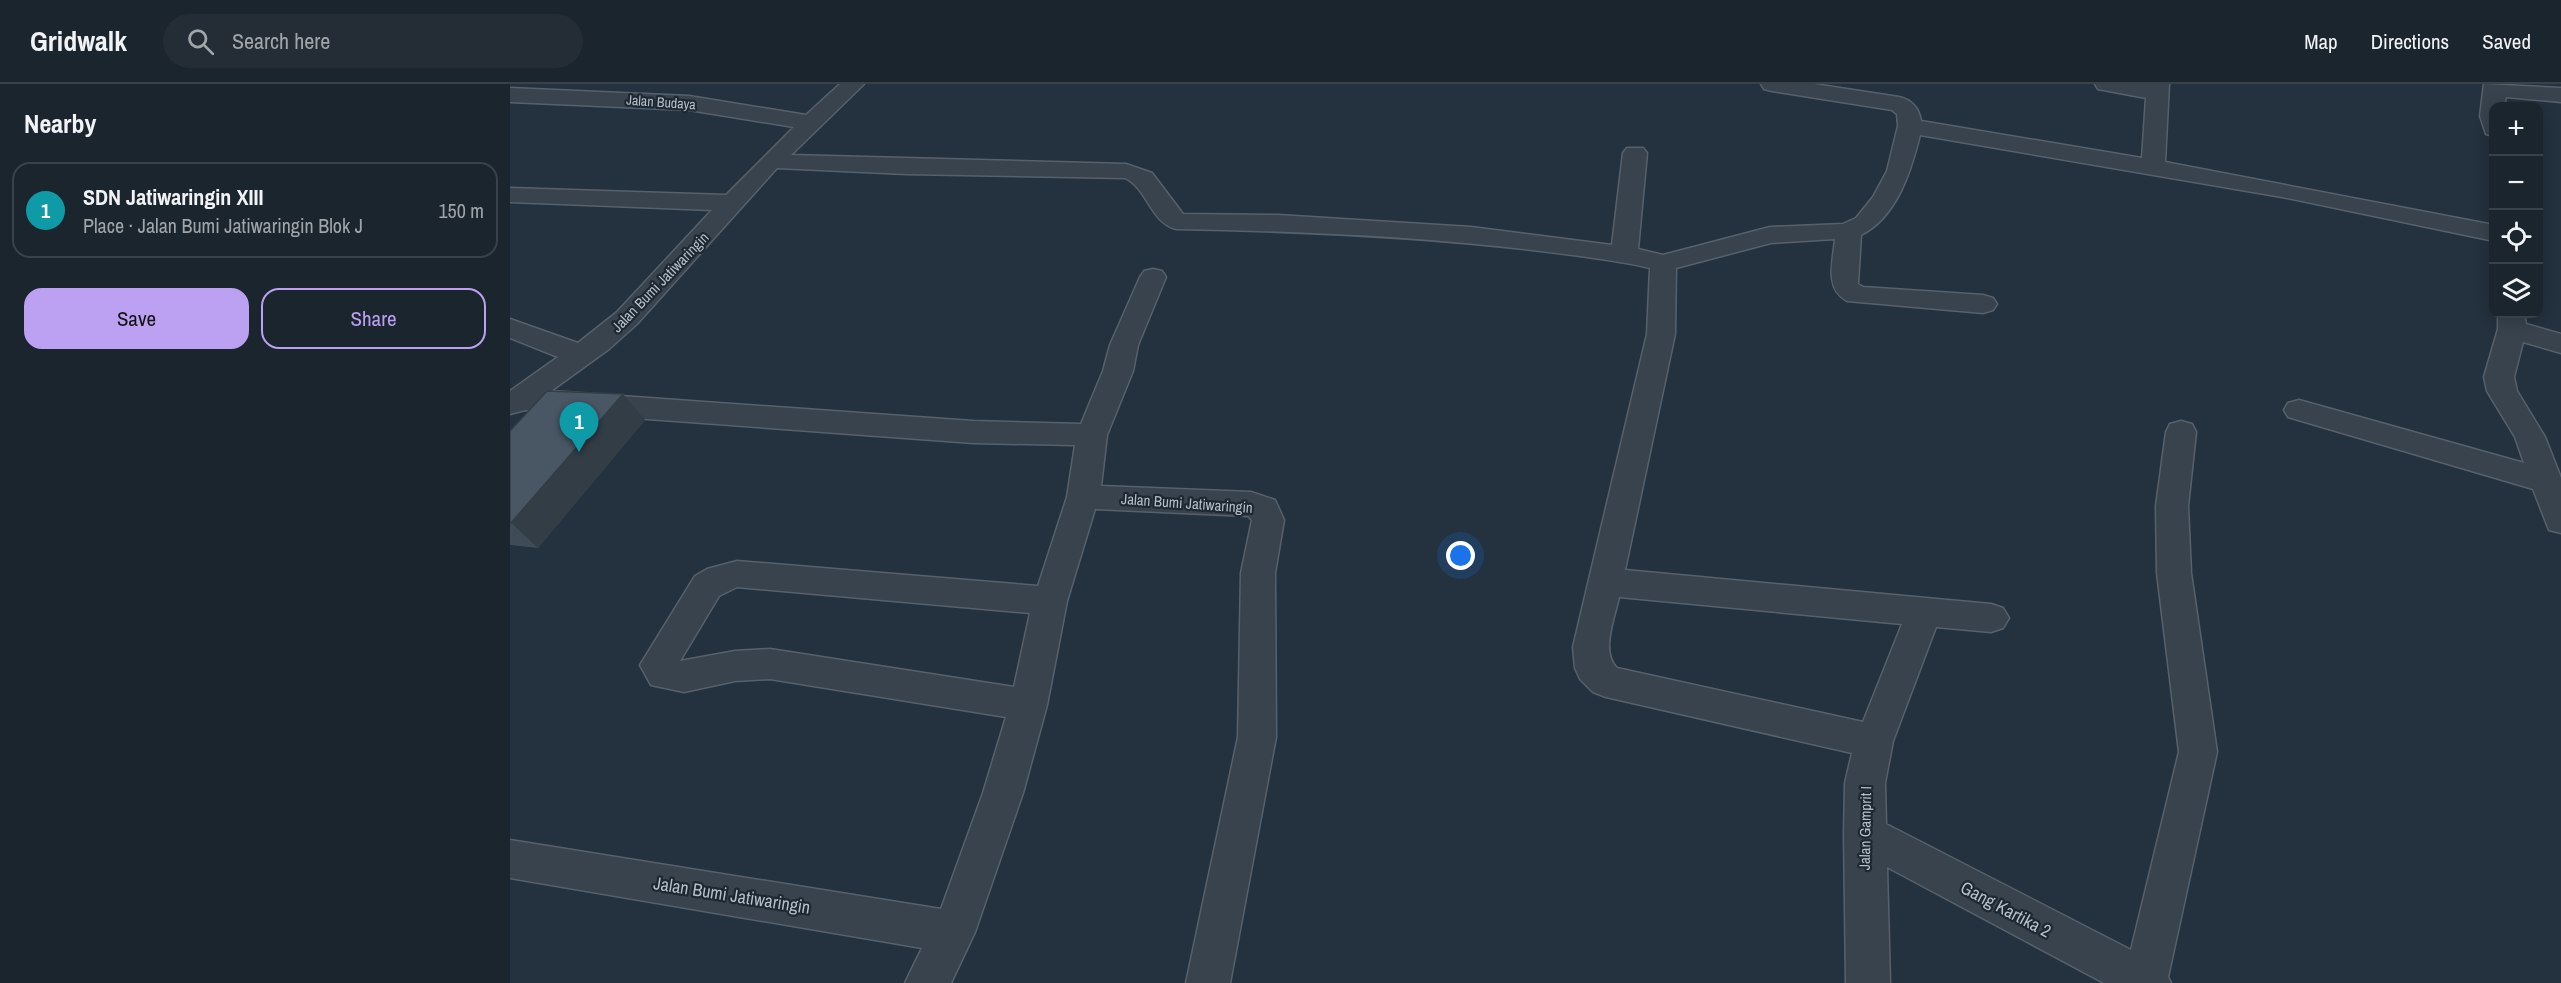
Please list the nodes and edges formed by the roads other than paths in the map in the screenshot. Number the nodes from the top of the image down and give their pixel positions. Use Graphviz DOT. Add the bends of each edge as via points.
graph roads {
  1 [pos="853,84"];
  2 [pos="1772,84"];
  3 [pos="2106,84"];
  4 [pos="2496,87"];
  5 [pos="2157,89"];
  6 [pos="510,95"];
  7 [pos="2561,95"];
  8 [pos="2492,102"];
  9 [pos="812,123"];
  10 [pos="1910,126"];
  11 [pos="1635,153"];
  12 [pos="771,161"];
  13 [pos="2153,167"];
  14 [pos="510,195"];
  15 [pos="543,196"];
  16 [pos="734,203"];
  17 [pos="510,216"];
  18 [pos="1848,231"];
  19 [pos="2489,232"];
  20 [pos="1624,254"];
  21 [pos="1663,263"];
  22 [pos="1153,277"];
  23 [pos="1983,304"];
  24 [pos="2511,321"];
  25 [pos="510,328"];
  26 [pos="2561,344"];
  27 [pos="581,355"];
  28 [pos="514,403"];
  29 [pos="2299,410"];
  30 [pos="2181,432"];
  31 [pos="1092,435"];
  32 [pos="2545,481"];
  33 [pos="1083,497"];
  34 [pos="2561,521"];
  35 [pos="1604,582"];
  36 [pos="1050,602"];
  37 [pos="1924,612"];
  38 [pos="1991,618"];
  39 [pos="1028,705"];
  40 [pos="1874,741"];
  41 [pos="1864,834"];
  42 [pos="510,859"];
  43 [pos="954,932"];
  44 [pos="2146,982"];
  45 [pos="927,983"];
  46 [pos="1208,983"];
  47 [pos="1868,983"];
  1 -- 9 [label="street, Jalan Bumi Jatiwaringin"];
  2 -- 10 [label="street" via="1899,104 1908,112"];
  3 -- 5 [label="street"];
  4 -- 7 [label="street"];
  4 -- 8 [label="street"];
  5 -- 13 [label="street"];
  6 -- 9 [label="street, Jalan Budaya" via="689,103"];
  9 -- 12 [label="street, Jalan Bumi Jatiwaringin"];
  10 -- 13 [label="street"];
  10 -- 18 [label="street" via="1899,171 1884,199 1865,223"];
  11 -- 20 [label="street"];
  12 -- 16 [label="street, Jalan Bumi Jatiwaringin"];
  12 -- 20 [label="street" via="906,168 1126,171 1146,178 1160,204 1176,221 1471,235"];
  13 -- 19 [label="street"];
  14 -- 15 [label="street"];
  15 -- 16 [label="street"];
  15 -- 17 [label="street"];
  16 -- 27 [label="street, Jalan Bumi Jatiwaringin" via="627,318"];
  18 -- 21 [label="street" via="1770,236"];
  18 -- 23 [label="street" via="1845,284 1857,295"];
  20 -- 21 [label="street"];
  21 -- 35 [label="street" via="1661,334"];
  22 -- 31 [label="street"];
  24 -- 26 [label="street"];
  24 -- 32 [label="street" via="2499,377 2502,391 2530,437"];
  25 -- 27 [label="street"];
  27 -- 28 [label="street, Jalan Bumi Jatiwaringin"];
  28 -- 31 [label="street" via="973,432"];
  29 -- 32 [label="street"];
  30 -- 44 [label="street" via="2172,506 2174,573 2198,752"];
  31 -- 33 [label="street"];
  32 -- 34 [label="street"];
  33 -- 36 [label="street"];
  33 -- 46 [label="street, Jalan Bumi Jatiwaringin" via="1251,504 1264,509 1268,520 1258,573 1257,737"];
  35 -- 37 [label="street"];
  35 -- 40 [label="street" via="1591,647 1593,668 1606,681"];
  36 -- 39 [label="street"];
  36 -- 39 [label="street" via="737,574 707,586 658,665 664,674 684,677 735,666 771,664"];
  37 -- 38 [label="street"];
  37 -- 40 [label="street, Jalan Gamprit I"];
  39 -- 43 [label="street" via="1003,793"];
  40 -- 41 [label="street, Jalan Gamprit I" via="1865,783"];
  41 -- 44 [label="street, Gang Kartika 2"];
  41 -- 47 [label="street, Jalan Gamprit I"];
  42 -- 43 [label="street, Jalan Bumi Jatiwaringin"];
  43 -- 45 [label="street"];
}
